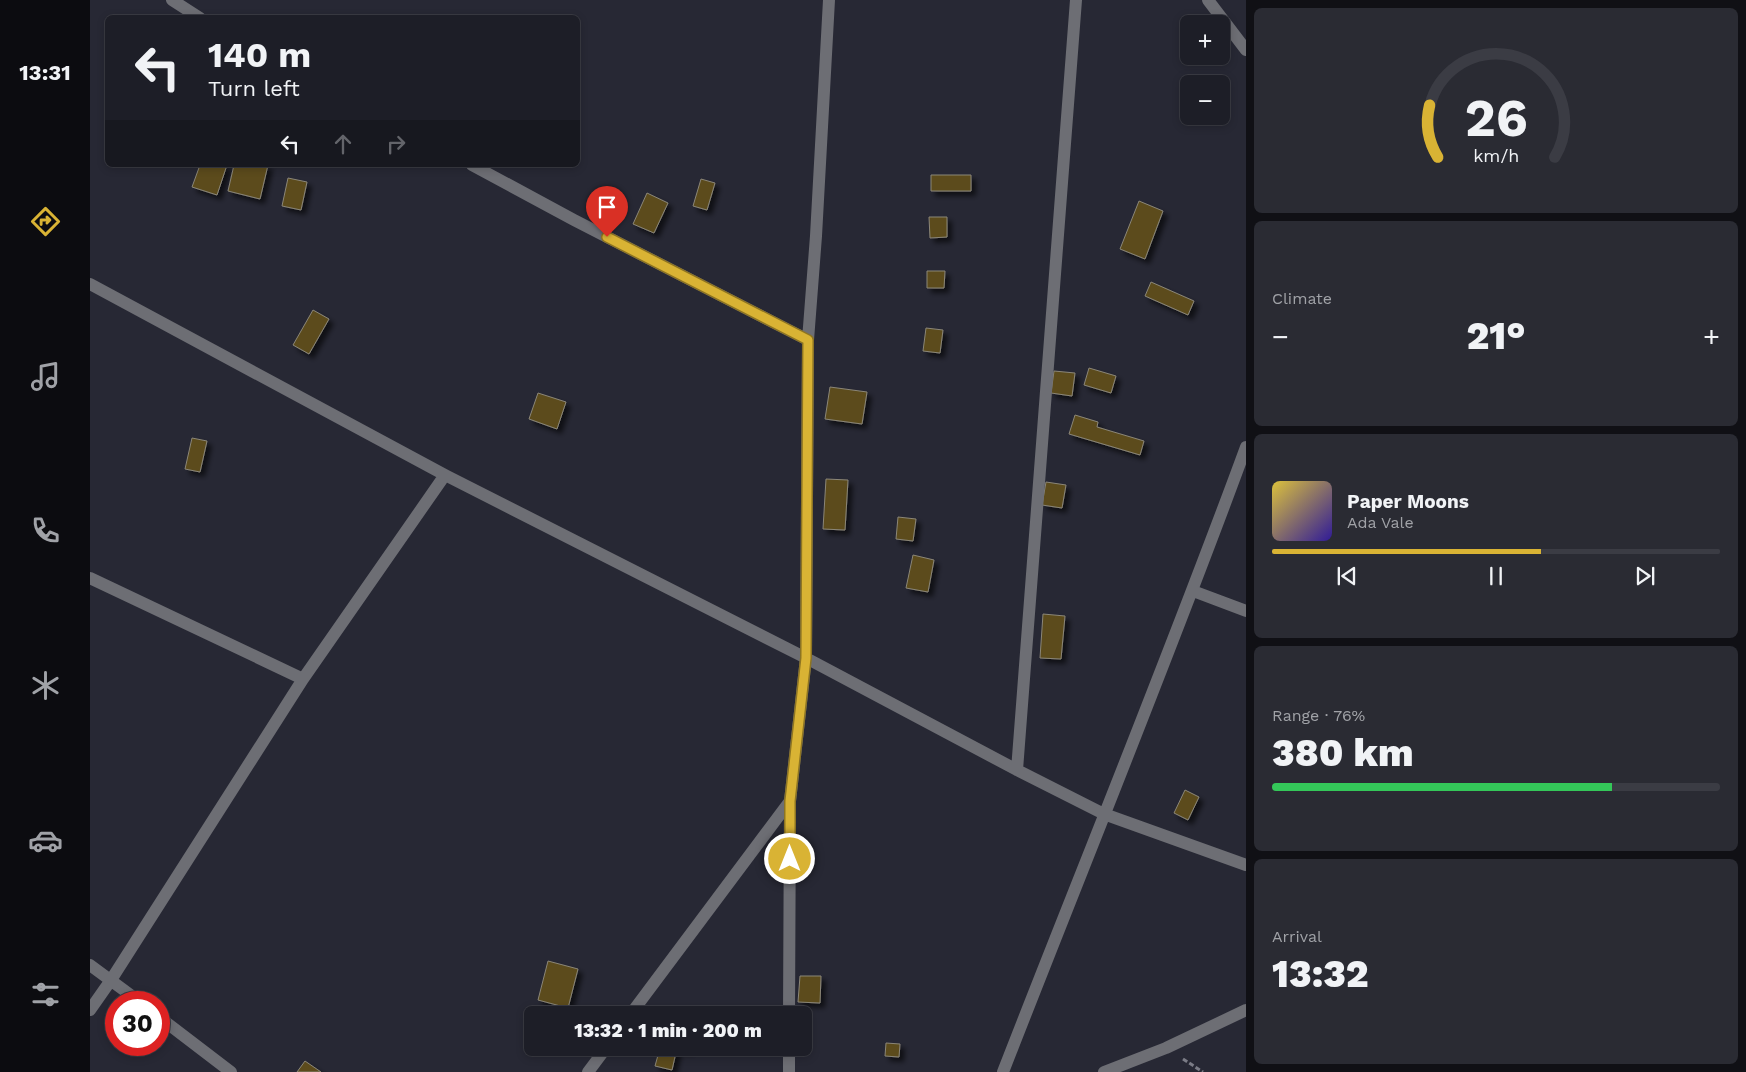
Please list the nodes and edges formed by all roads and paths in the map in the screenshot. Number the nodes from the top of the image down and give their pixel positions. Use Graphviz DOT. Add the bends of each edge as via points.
graph roads {
  1 [pos="172,0"];
  2 [pos="829,0"];
  3 [pos="1076,0"];
  4 [pos="1208,0"];
  5 [pos="195,15"];
  6 [pos="1246,50"];
  7 [pos="476,167"];
  8 [pos="90,284"];
  9 [pos="808,340"];
  10 [pos="1246,447"];
  11 [pos="445,474"];
  12 [pos="90,578"];
  13 [pos="1193,591"];
  14 [pos="1246,612"];
  15 [pos="806,658"];
  16 [pos="303,679"];
  17 [pos="1017,770"];
  18 [pos="790,801"];
  19 [pos="1104,814"];
  20 [pos="1246,865"];
  21 [pos="90,965"];
  22 [pos="111,980"];
  23 [pos="126,991"];
  24 [pos="637,1006"];
  25 [pos="789,1006"];
  26 [pos="90,1010"];
  27 [pos="1246,1010"];
  28 [pos="170,1025"];
  29 [pos="600,1056"];
  30 [pos="789,1056"];
  31 [pos="231,1072"];
  32 [pos="588,1072"];
  33 [pos="789,1072"];
  34 [pos="1003,1072"];
  35 [pos="1104,1072"];
  1 -- 5 [label="street"];
  2 -- 9 [label="street"];
  3 -- 17 [label="street"];
  4 -- 6 [label="street"];
  7 -- 9 [label="street"];
  8 -- 11 [label="street"];
  9 -- 15 [label="street"];
  10 -- 13 [label="street"];
  11 -- 15 [label="street"];
  11 -- 16 [label="street"];
  12 -- 16 [label="street"];
  13 -- 14 [label="street"];
  13 -- 19 [label="street"];
  15 -- 17 [label="street"];
  15 -- 18 [label="street"];
  16 -- 22 [label="street"];
  17 -- 19 [label="street"];
  18 -- 24 [label="street"];
  18 -- 25 [label="street"];
  19 -- 20 [label="street"];
  19 -- 34 [label="street"];
  21 -- 22 [label="street"];
  22 -- 23 [label="street"];
  22 -- 26 [label="street"];
  27 -- 35 [label="street" via="1166,1048"];
  28 -- 31 [label="street"];
  29 -- 32 [label="street"];
  30 -- 33 [label="street"];
}
